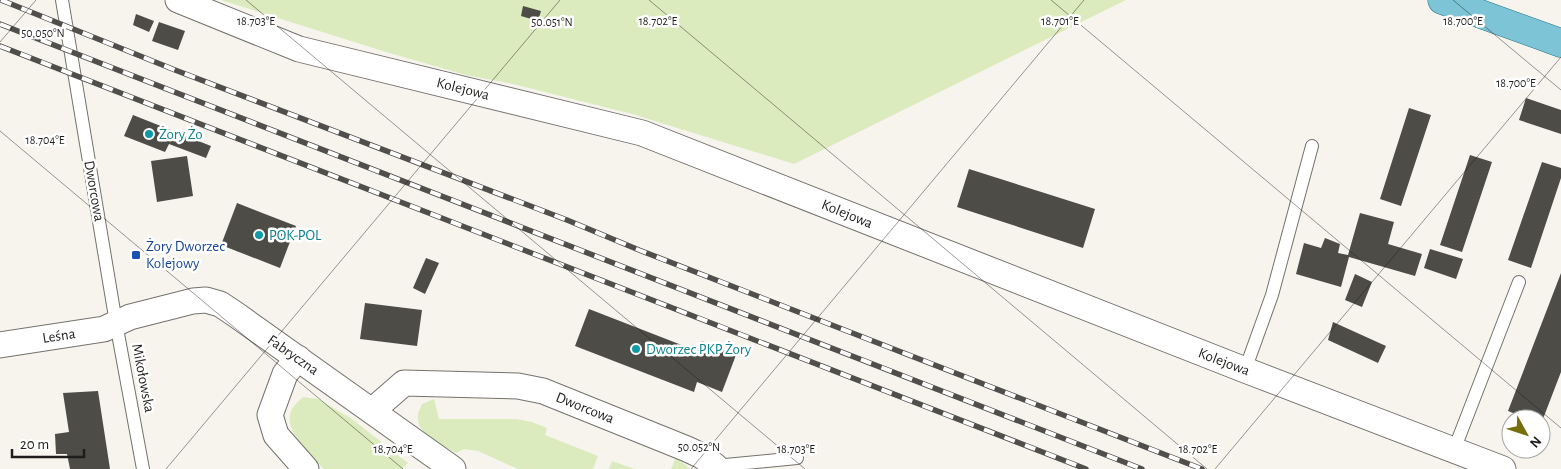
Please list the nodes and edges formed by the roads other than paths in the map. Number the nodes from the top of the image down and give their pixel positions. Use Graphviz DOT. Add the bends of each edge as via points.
graph roads {
  1 [pos="62,0"];
  2 [pos="178,0"];
  3 [pos="1442,0"];
  4 [pos="1561,43"];
  5 [pos="1312,146"];
  6 [pos="1519,282"];
  7 [pos="116,323"];
  8 [pos="0,345"];
  9 [pos="298,358"];
  10 [pos="1245,370"];
  11 [pos="372,410"];
  12 [pos="1454,450"];
  13 [pos="797,458"];
  14 [pos="715,467"];
  15 [pos="143,469"];
  16 [pos="306,469"];
  17 [pos="453,469"];
  18 [pos="1503,469"];
  1 -- 7 [label="lane, Dworcowa"];
  2 -- 10 [label="street, Kolejowa" via="299,49 642,133"];
  3 -- 4 [label="main road"];
  5 -- 10 [label="lane" via="1272,295"];
  6 -- 12 [label="lane"];
  7 -- 8 [label="street, Leśna" via="104,329"];
  7 -- 9 [label="street, Fabryczna" via="165,307 206,300 228,309"];
  7 -- 15 [label="lane, Mikołowska"];
  9 -- 11 [label="street, Fabryczna"];
  9 -- 16 [label="street" via="285,374 270,415 276,435"];
  10 -- 12 [label="street, Kolejowa"];
  11 -- 14 [label="street, Dworcowa" via="404,383 521,386 543,391 687,449"];
  11 -- 17 [label="street, Fabryczna"];
  12 -- 18 [label="street, Kolejowa"];
  13 -- 14 [label="lane, Dworcowa"];
}
